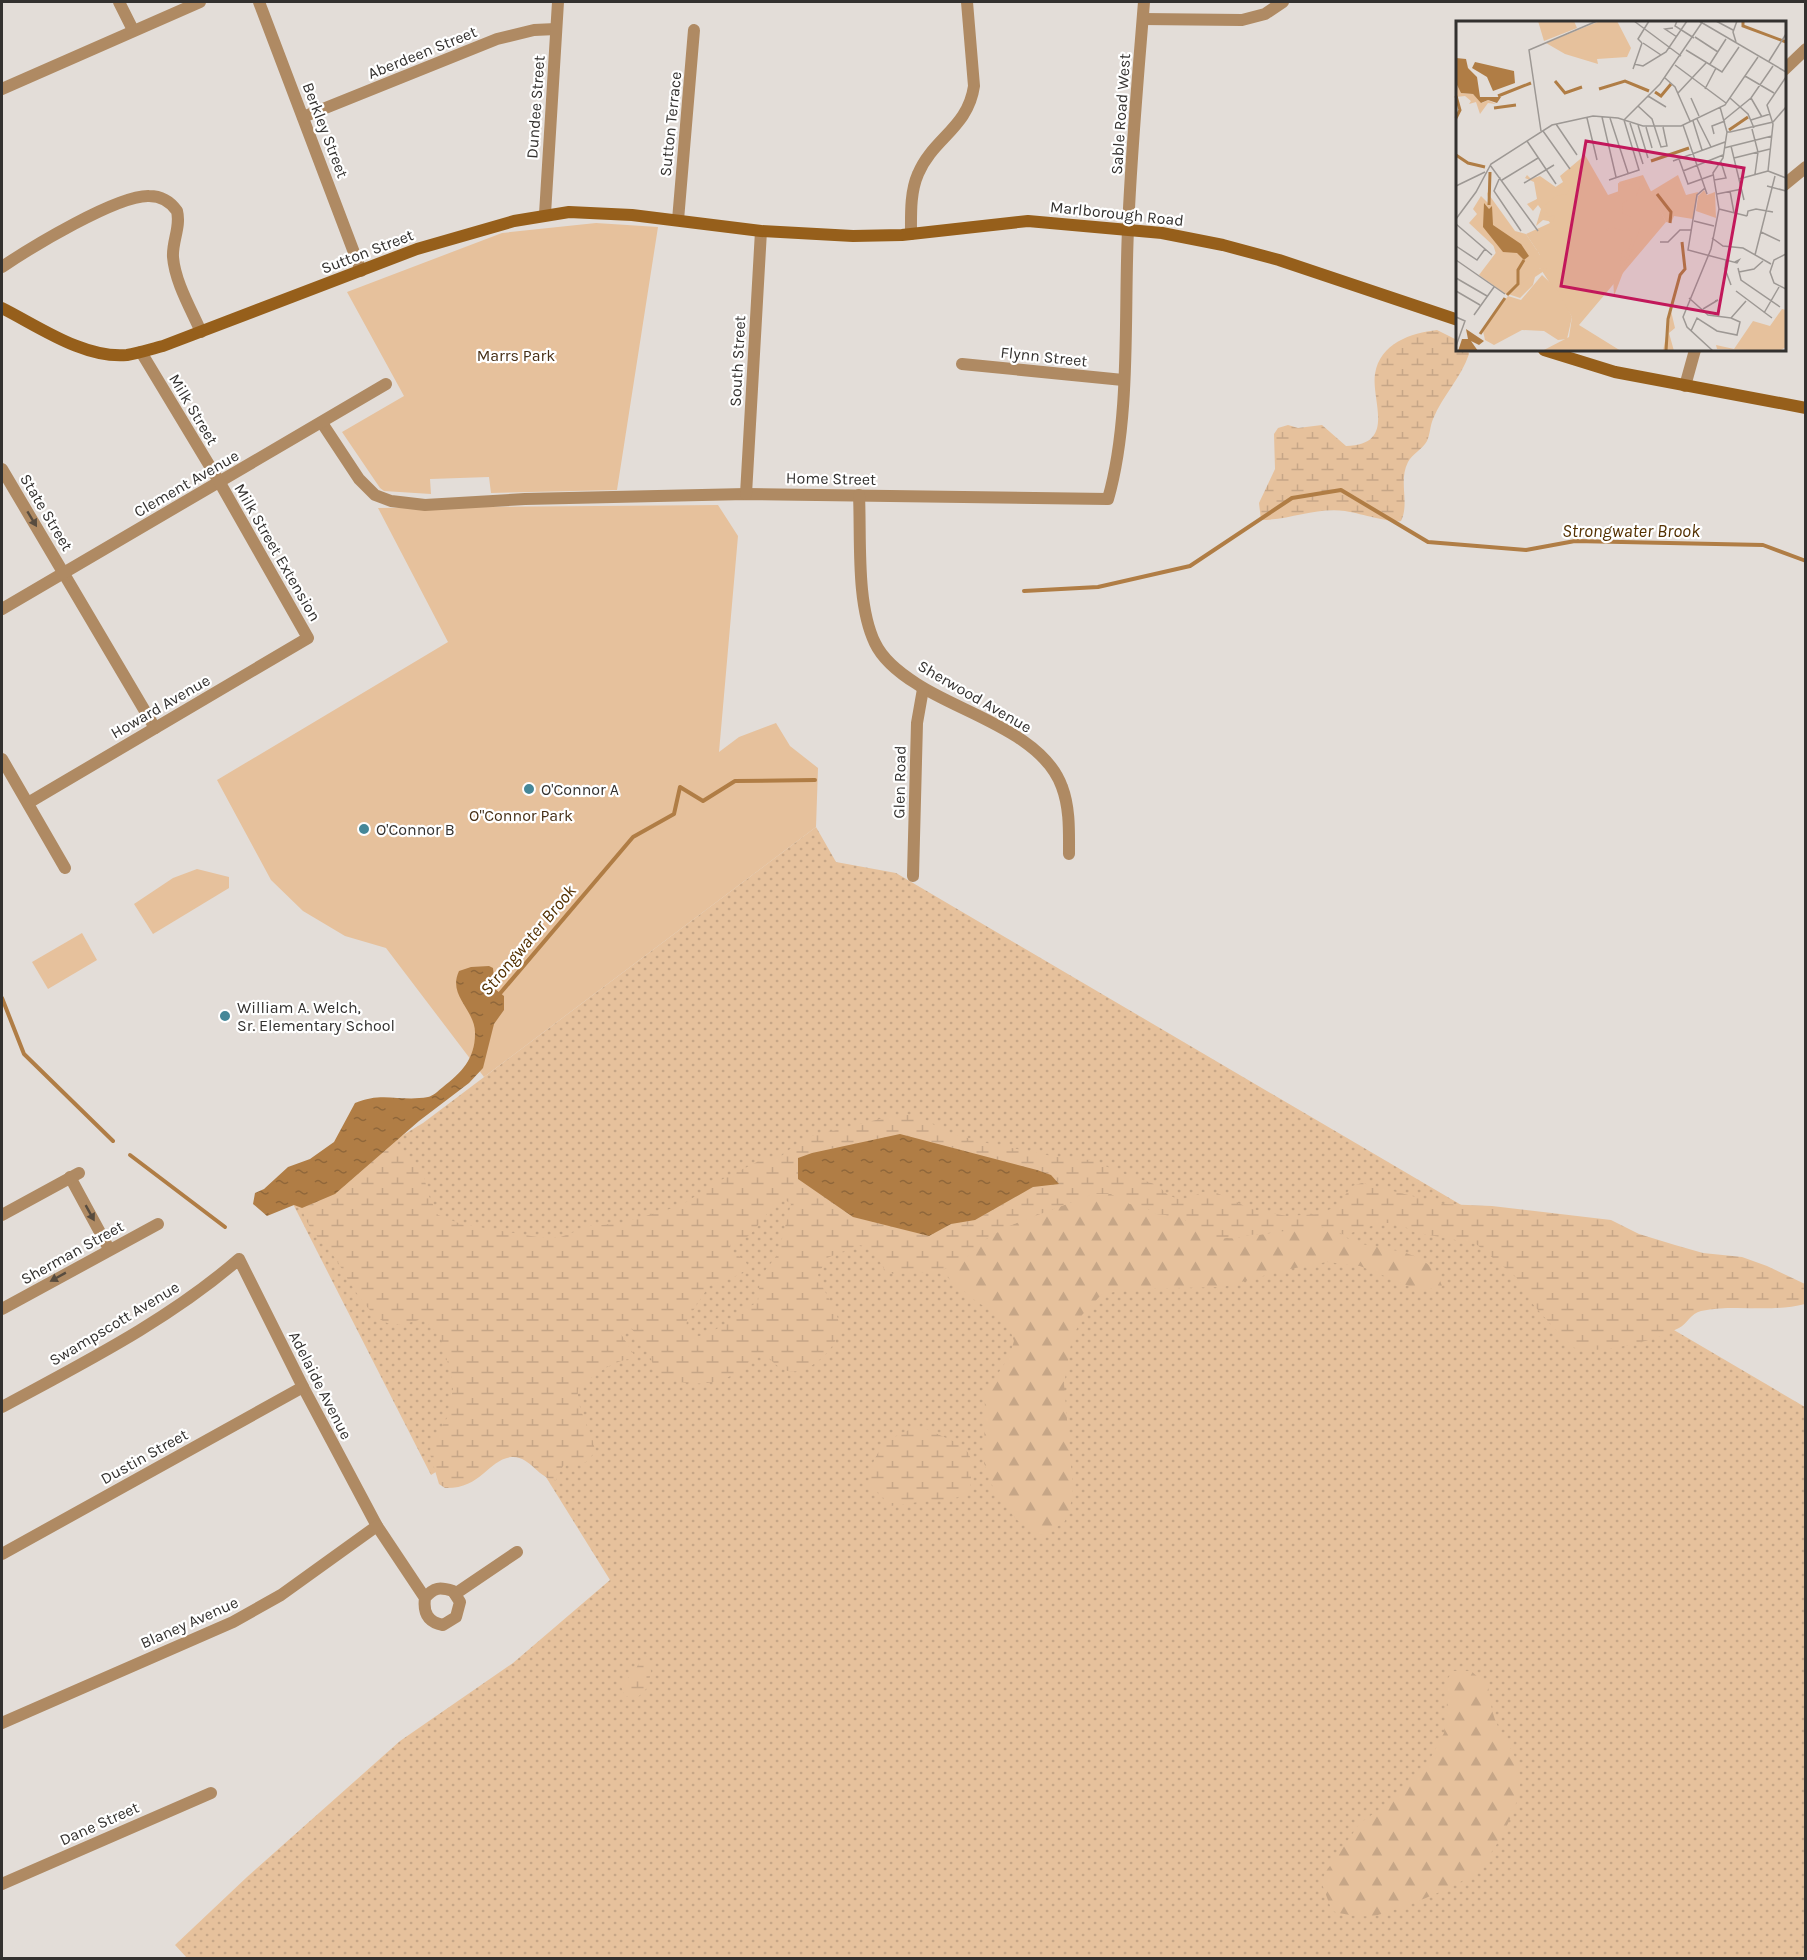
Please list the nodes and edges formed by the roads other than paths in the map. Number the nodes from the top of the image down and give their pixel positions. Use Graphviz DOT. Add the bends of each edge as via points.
graph roads {
  1 [pos="119,2"];
  2 [pos="200,2"];
  3 [pos="259,2"];
  4 [pos="558,2"];
  5 [pos="967,2"];
  6 [pos="1144,2"];
  7 [pos="1283,2"];
  8 [pos="1143,19"];
  9 [pos="556,29"];
  10 [pos="133,30"];
  11 [pos="694,30"];
  12 [pos="1806,49"];
  13 [pos="1786,69"];
  14 [pos="2,89"];
  15 [pos="303,117"];
  16 [pos="1806,167"];
  17 [pos="1786,184"];
  18 [pos="545,214"];
  19 [pos="678,220"];
  20 [pos="1128,229"];
  21 [pos="761,231"];
  22 [pos="911,234"];
  23 [pos="2,267"];
  24 [pos="362,271"];
  25 [pos="2,308"];
  26 [pos="1456,319"];
  27 [pos="201,332"];
  28 [pos="1547,351"];
  29 [pos="1695,351"];
  30 [pos="141,352"];
  31 [pos="962,364"];
  32 [pos="1123,380"];
  33 [pos="386,384"];
  34 [pos="1685,386"];
  35 [pos="1806,408"];
  36 [pos="322,423"];
  37 [pos="2,469"];
  38 [pos="220,483"];
  39 [pos="746,494"];
  40 [pos="859,495"];
  41 [pos="65,572"];
  42 [pos="2,609"];
  43 [pos="308,638"];
  44 [pos="923,689"];
  45 [pos="154,728"];
  46 [pos="2,759"];
  47 [pos="28,803"];
  48 [pos="1069,854"];
  49 [pos="65,868"];
  50 [pos="913,876"];
  51 [pos="2,1215"];
  52 [pos="158,1224"];
  53 [pos="110,1249"];
  54 [pos="239,1259"];
  55 [pos="2,1309"];
  56 [pos="303,1387"];
  57 [pos="2,1407"];
  58 [pos="377,1526"];
  59 [pos="517,1552"];
  60 [pos="2,1554"];
  61 [pos="455,1594"];
  62 [pos="425,1598"];
  63 [pos="2,1723"];
  64 [pos="211,1793"];
  65 [pos="2,1884"];
  1 -- 10 [label="street"];
  2 -- 10 [label="street"];
  3 -- 15 [label="street, Berkley Street"];
  4 -- 9 [label="street, Dundee Street"];
  5 -- 22 [label="street" via="972,100 960,123 933,150 917,175"];
  6 -- 8 [label="street, Sable Road West"];
  7 -- 8 [label="street" via="1265,14 1242,20"];
  8 -- 20 [label="street, Sable Road West"];
  9 -- 15 [label="street, Aberdeen Street" via="498,39"];
  9 -- 18 [label="street, Dundee Street"];
  10 -- 14 [label="street"];
  11 -- 19 [label="street, Sutton Terrace"];
  12 -- 13 [label="street"];
  15 -- 24 [label="street, Berkley Street"];
  16 -- 17 [label="street"];
  18 -- 19 [label="street, Sutton Street" via="595,213"];
  18 -- 24 [label="street, Sutton Street" via="472,232"];
  19 -- 21 [label="street, Sutton Street"];
  20 -- 22 [label="street, Marlborough Road" via="1028,221"];
  20 -- 26 [label="street, Marlborough Road" via="1247,251"];
  20 -- 32 [label="street, Home Street"];
  21 -- 22 [label="street, Marlborough Road" via="853,236"];
  21 -- 39 [label="street, South Street"];
  23 -- 27 [label="street" via="45,238 107,210 143,196 160,197 177,211 175,267"];
  24 -- 27 [label="street, Sutton Street"];
  25 -- 30 [label="street, Sutton Street" via="81,346 108,354"];
  27 -- 30 [label="street, Sutton Street"];
  28 -- 34 [label="street" via="1615,372"];
  29 -- 34 [label="street"];
  30 -- 38 [label="street, Milk Street"];
  31 -- 32 [label="street, Flynn Street"];
  32 -- 40 [label="street, Home Street" via="1117,463 1108,499"];
  33 -- 36 [label="street, Clement Avenue"];
  34 -- 35 [label="street"];
  36 -- 38 [label="street, Clement Avenue"];
  36 -- 39 [label="street, Home Street" via="370,491 391,501 425,505"];
  37 -- 41 [label="street, State Street, one-way"];
  38 -- 41 [label="street, Clement Avenue"];
  38 -- 43 [label="street, Milk Street Extension"];
  39 -- 40 [label="street, Home Street"];
  40 -- 44 [label="street, Sherwood Avenue" via="863,590 870,631 875,645 890,663"];
  41 -- 42 [label="street, Clement Avenue"];
  41 -- 45 [label="street, State Street"];
  43 -- 45 [label="street, Howard Avenue"];
  44 -- 48 [label="street, Sherwood Avenue" via="1016,737 1048,761 1066,802"];
  44 -- 50 [label="street, Glen Road" via="917,723"];
  45 -- 47 [label="street, Howard Avenue"];
  46 -- 47 [label="street"];
  47 -- 49 [label="street"];
  51 -- 53 [label="street, one-way" via="74,1175"];
  52 -- 53 [label="street, Sherman Street"];
  53 -- 55 [label="street, Sherman Street, one-way"];
  54 -- 56 [label="street, Adelaide Avenue"];
  54 -- 57 [label="street, Swampscott Avenue" via="134,1333"];
  56 -- 58 [label="street, Adelaide Avenue"];
  56 -- 60 [label="street, Dustin Street"];
  58 -- 62 [label="street, Adelaide Avenue"];
  58 -- 63 [label="street, Blaney Avenue" via="250,1613"];
  59 -- 61 [label="street"];
  61 -- 62 [label="street" via="441,1587"];
  61 -- 62 [label="street" via="460,1602 456,1617 443,1625 428,1618"];
  64 -- 65 [label="street, Dane Street"];
}
